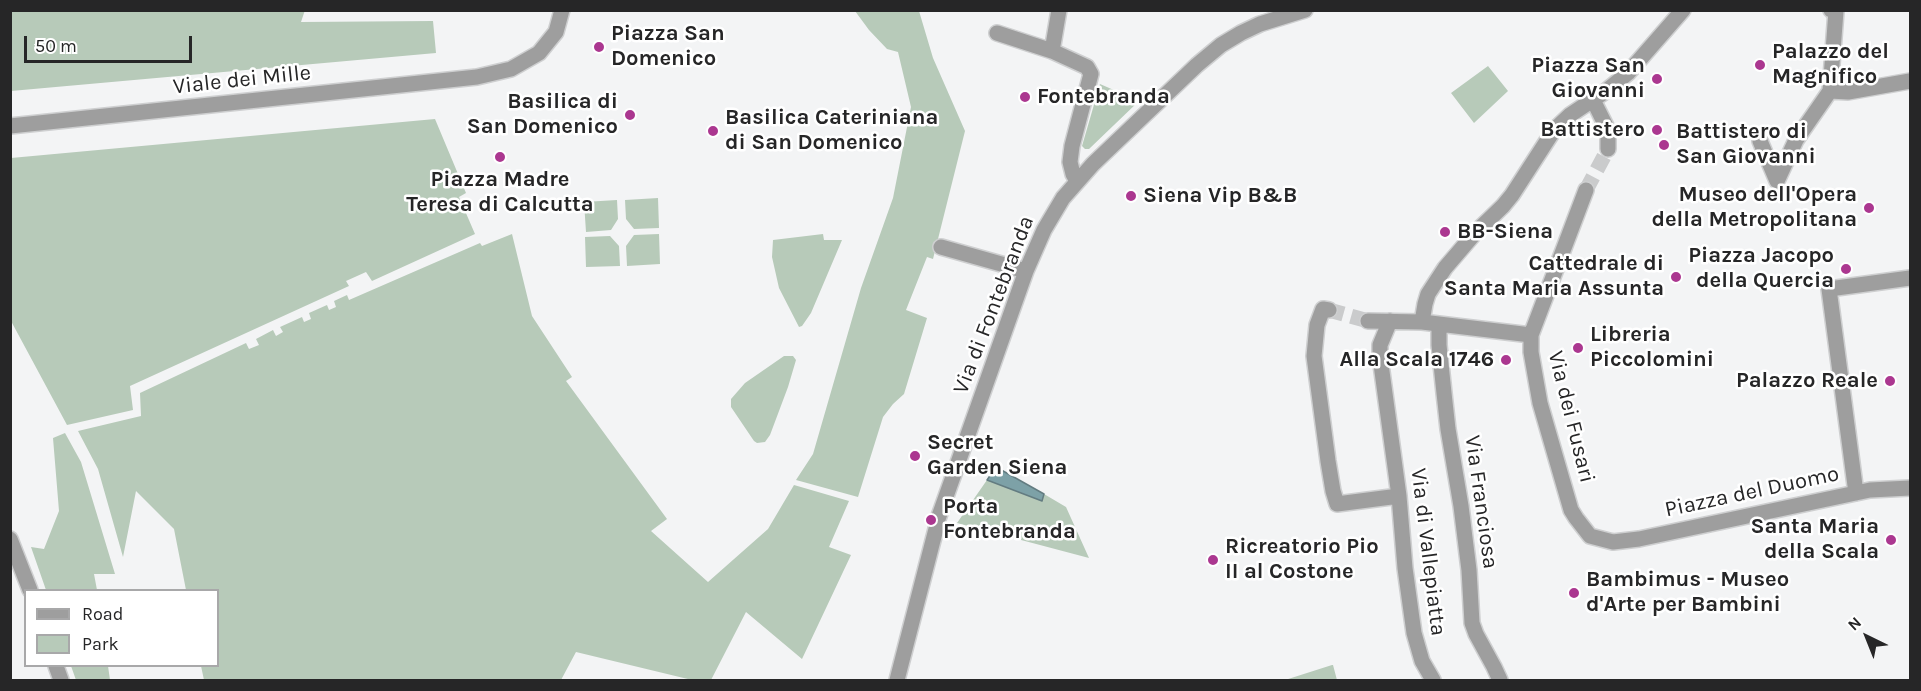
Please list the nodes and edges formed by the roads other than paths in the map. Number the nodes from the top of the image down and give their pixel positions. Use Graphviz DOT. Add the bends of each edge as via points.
graph roads {
  1 [pos="562,10"];
  2 [pos="1059,10"];
  3 [pos="1305,10"];
  4 [pos="1831,10"];
  5 [pos="1682,11"];
  6 [pos="997,33"];
  7 [pos="1052,51"];
  8 [pos="1911,81"];
  9 [pos="1830,91"];
  10 [pos="1593,100"];
  11 [pos="10,126"];
  12 [pos="1760,141"];
  13 [pos="1608,149"];
  14 [pos="1077,181"];
  15 [pos="1586,190"];
  16 [pos="941,247"];
  17 [pos="1026,271"];
  18 [pos="1911,278"];
  19 [pos="1329,310"];
  20 [pos="1368,321"];
  21 [pos="1390,321"];
  22 [pos="1422,322"];
  23 [pos="1439,324"];
  24 [pos="1531,334"];
  25 [pos="1911,488"];
  26 [pos="1856,493"];
  27 [pos="1399,496"];
  28 [pos="10,539"];
  29 [pos="1639,539"];
  30 [pos="29,589"];
  31 [pos="897,681"];
  32 [pos="1432,681"];
  33 [pos="1500,681"];
  1 -- 11 [label="street, Viale dei Mille" via="556,32 529,60 477,77"];
  2 -- 7 [label="street"];
  3 -- 14 [label="street, Via di Fontebranda" via="1250,28 1221,45"];
  4 -- 9 [label="street" via="1836,11"];
  5 -- 10 [label="street" via="1628,73"];
  6 -- 7 [label="street"];
  7 -- 14 [label="street" via="1087,67 1091,74 1071,154 1071,169"];
  8 -- 9 [label="street" via="1857,91"];
  9 -- 12 [label="street" via="1796,140 1777,181"];
  10 -- 13 [label="street" via="1606,126"];
  10 -- 22 [label="street" via="1554,130 1512,195 1445,268 1428,294"];
  14 -- 17 [label="street, Via di Fontebranda" via="1044,230"];
  15 -- 24 [label="street, Via dei Fusari"];
  16 -- 17 [label="street"];
  17 -- 31 [label="street, Via di Fontebranda" via="937,522"];
  18 -- 26 [label="street, Piazza del Duomo" via="1829,289"];
  19 -- 27 [label="street" via="1323,309 1317,325 1314,356 1337,504"];
  20 -- 21 [label="street"];
  21 -- 22 [label="street"];
  21 -- 27 [label="street, Via di Vallepiatta" via="1380,345 1380,357"];
  22 -- 23 [label="street"];
  23 -- 24 [label="street"];
  23 -- 33 [label="street, Via Franciosa" via="1472,623"];
  24 -- 29 [label="street, Via dei Fusari" via="1531,360 1540,403 1575,518 1584,531 1597,539"];
  25 -- 26 [label="street"];
  26 -- 29 [label="street, Piazza del Duomo"];
  27 -- 32 [label="street, Via di Vallepiatta" via="1414,633"];
  28 -- 30 [label="street"];
}
